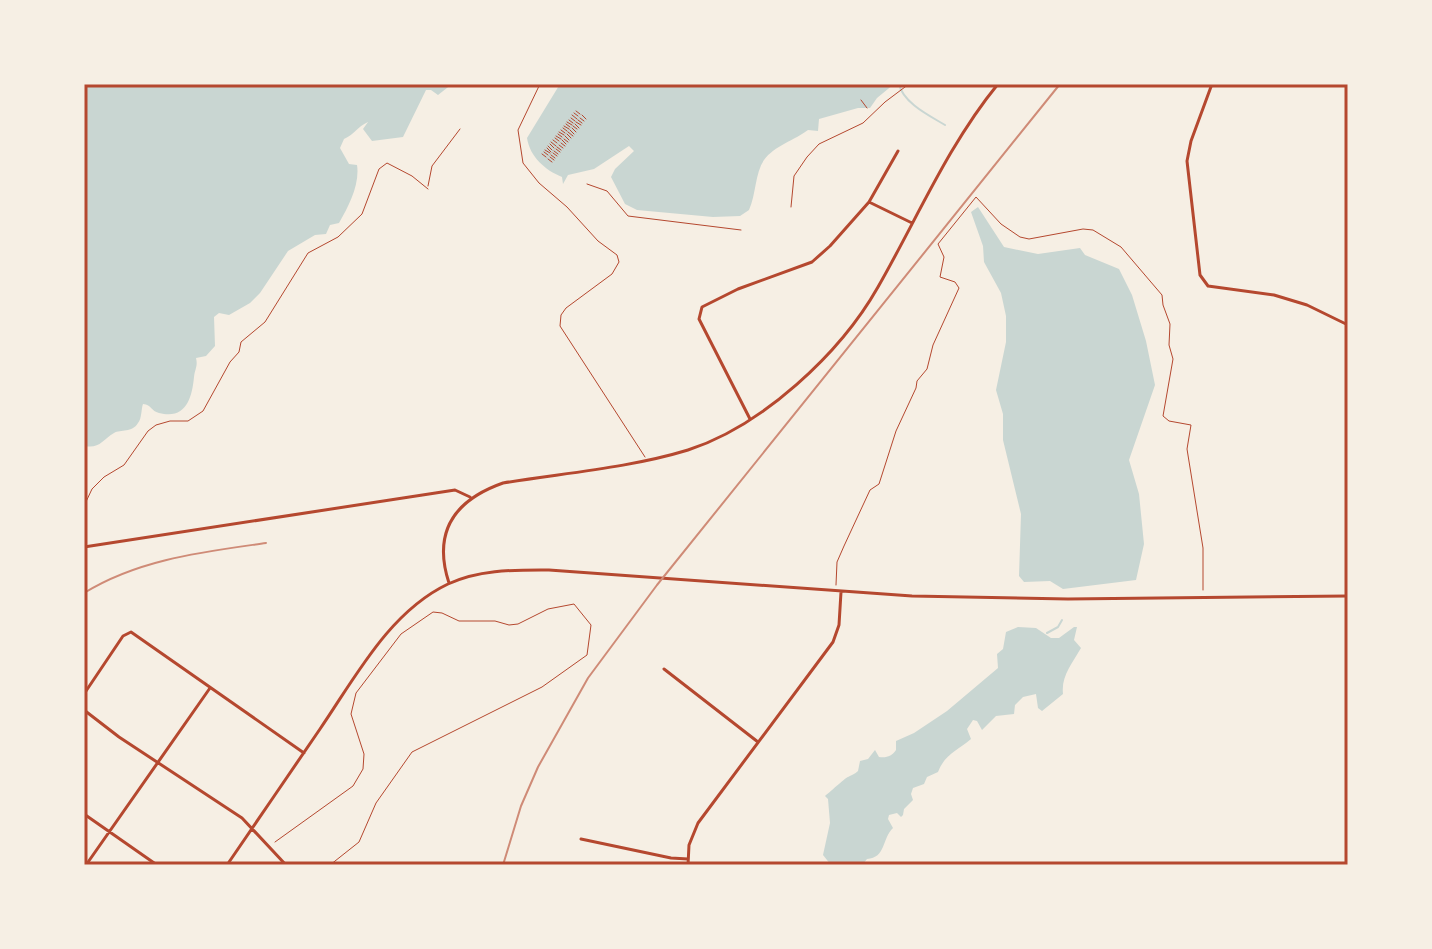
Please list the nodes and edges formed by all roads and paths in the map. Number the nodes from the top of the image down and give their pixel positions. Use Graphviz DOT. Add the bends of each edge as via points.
graph roads {
  1 [pos="540,84"];
  2 [pos="909,84"];
  3 [pos="998,84"];
  4 [pos="1212,84"];
  5 [pos="861,100"];
  6 [pos="867,108"];
  7 [pos="460,129"];
  8 [pos="559,133"];
  9 [pos="564,137"];
  10 [pos="569,141"];
  11 [pos="898,151"];
  12 [pos="587,184"];
  13 [pos="869,202"];
  14 [pos="791,207"];
  15 [pos="913,223"];
  16 [pos="741,230"];
  17 [pos="1348,325"];
  18 [pos="750,419"];
  19 [pos="647,460"];
  20 [pos="470,497"];
  21 [pos="84,506"];
  22 [pos="84,547"];
  23 [pos="449,583"];
  24 [pos="839,592"];
  25 [pos="1348,596"];
  26 [pos="1204,598"];
  27 [pos="664,669"];
  28 [pos="211,687"];
  29 [pos="84,694"];
  30 [pos="84,710"];
  31 [pos="758,742"];
  32 [pos="304,753"];
  33 [pos="159,761"];
  34 [pos="84,814"];
  35 [pos="252,828"];
  36 [pos="110,832"];
  37 [pos="581,839"];
  38 [pos="269,846"];
  39 [pos="688,859"];
  40 [pos="86,865"];
  41 [pos="157,865"];
  42 [pos="227,865"];
  43 [pos="286,865"];
  44 [pos="330,865"];
  45 [pos="688,865"];
  1 -- 19 [label="lane" via="518,130 523,163 619,262 612,274 563,311 560,326"];
  2 -- 14 [label="path" via="863,123 819,144 804,159 794,176"];
  3 -- 15 [label="street" via="964,131"];
  4 -- 17 [label="street" via="1187,161 1200,275 1208,286 1274,295"];
  5 -- 6 [label="path"];
  7 -- 21 [label="path" via="432,166 428,189 395,166 387,163 379,169 362,214 338,237 308,253 265,322 241,342 203,411 188,421 170,421 148,431 124,465 92,489"];
  8 -- 9 [label="path"];
  8 -- 9 [label="path"];
  8 -- 9 [label="path"];
  8 -- 9 [label="path"];
  8 -- 9 [label="path"];
  8 -- 9 [label="path"];
  8 -- 9 [label="path"];
  8 -- 9 [label="path"];
  8 -- 9 [label="path"];
  9 -- 10 [label="path"];
  9 -- 10 [label="path"];
  9 -- 10 [label="path"];
  9 -- 10 [label="path"];
  9 -- 10 [label="path"];
  9 -- 10 [label="path"];
  9 -- 10 [label="path"];
  9 -- 10 [label="path"];
  9 -- 10 [label="path"];
  11 -- 13 [label="street"];
  12 -- 16 [label="path" via="607,191 628,216"];
  13 -- 15 [label="street"];
  13 -- 18 [label="street" via="812,262 700,309 699,319"];
  15 -- 18 [label="street" via="849,330"];
  18 -- 19 [label="street" via="709,442"];
  19 -- 20 [label="street" via="503,483"];
  20 -- 22 [label="street" via="455,490"];
  20 -- 23 [label="street" via="446,531"];
  23 -- 24 [label="street" via="505,570 549,570"];
  23 -- 32 [label="street" via="391,628"];
  24 -- 26 [label="street" via="1008,599"];
  24 -- 26 [label="path" via="840,554 870,490 879,484 896,431 959,288 940,277 944,257 938,244 976,197 1020,237 1093,230 1121,247 1162,295 1173,359 1163,416 1191,425 1187,449 1203,548"];
  24 -- 31 [label="street" via="833,642"];
  25 -- 26 [label="street"];
  27 -- 31 [label="street"];
  28 -- 29 [label="street" via="129,632"];
  28 -- 32 [label="street"];
  28 -- 33 [label="street"];
  30 -- 33 [label="street"];
  31 -- 39 [label="street" via="693,831"];
  32 -- 35 [label="street"];
  33 -- 35 [label="street"];
  33 -- 36 [label="street"];
  34 -- 36 [label="street"];
  35 -- 38 [label="street"];
  35 -- 42 [label="street"];
  36 -- 40 [label="street"];
  36 -- 41 [label="street"];
  37 -- 39 [label="street"];
  38 -- 43 [label="street"];
  38 -- 44 [label="path" via="358,779 364,754 351,714 356,693 401,634 433,612 459,621 509,625 548,609 579,607 591,625 587,655 542,687 412,752 376,803 359,842"];
  39 -- 45 [label="street"];
}
